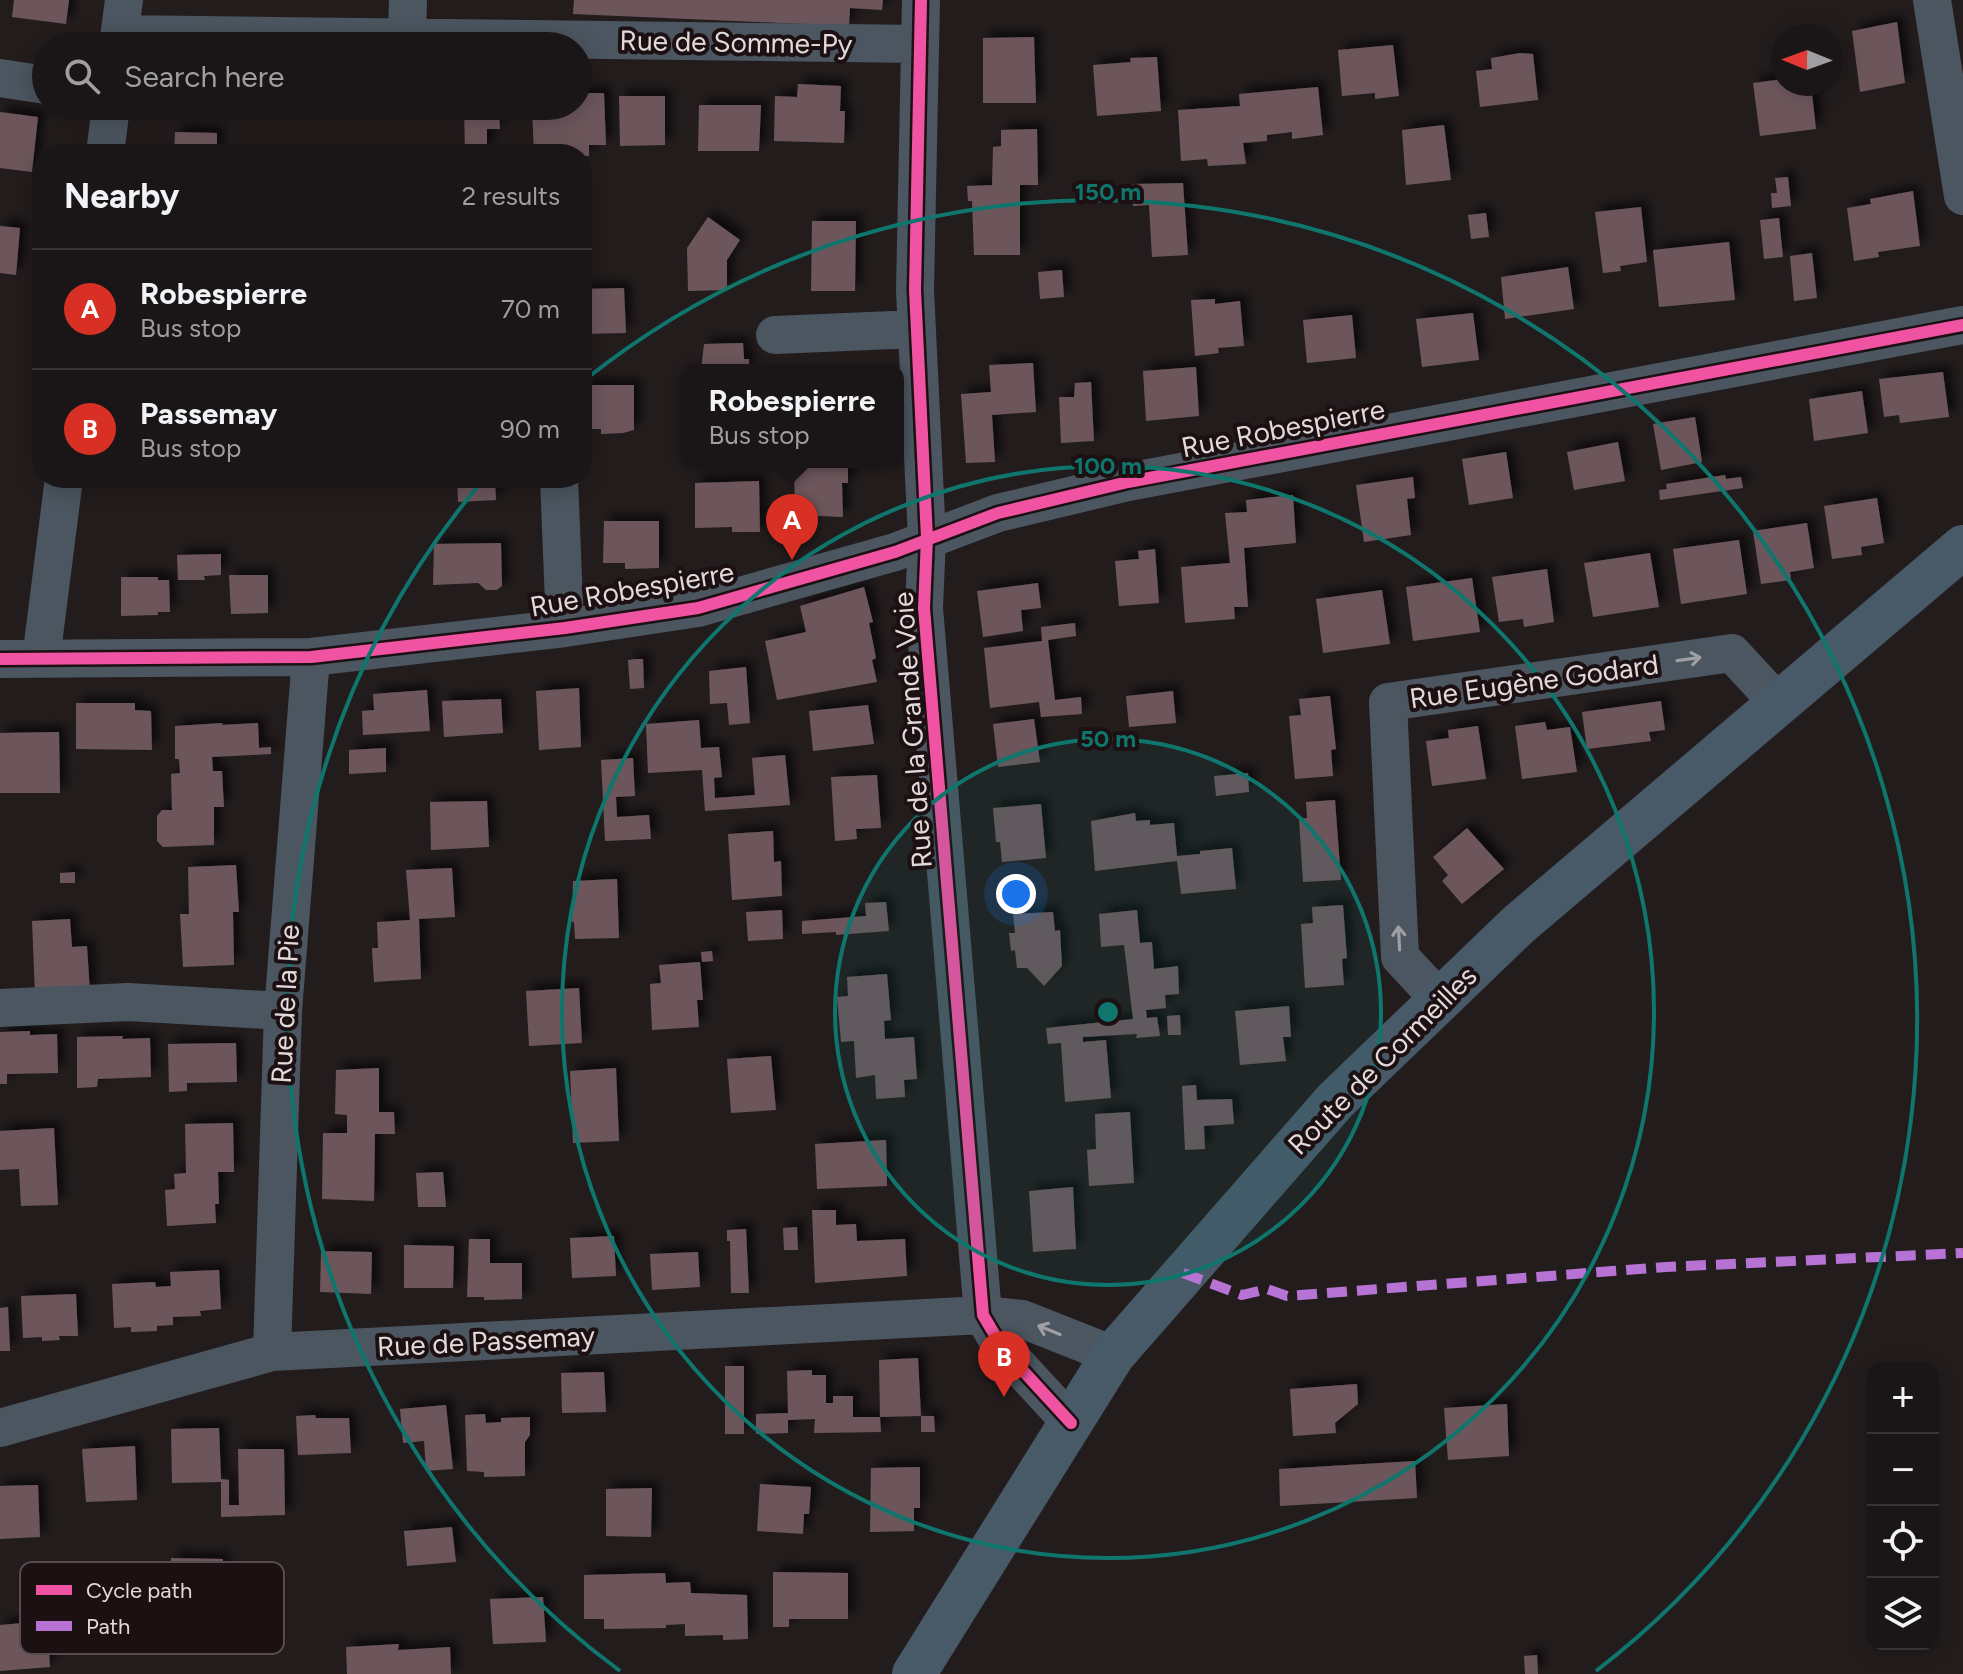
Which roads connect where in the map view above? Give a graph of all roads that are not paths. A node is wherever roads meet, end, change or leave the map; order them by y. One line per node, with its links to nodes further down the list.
1 (408, 0): 6 (street)
2 (921, 0): 8 (street, Rue de la Grande Voie)
3 (1932, 0): 13 (street)
4 (121, 27): 5 (street, Rue de Somme-Py)
5 (264, 32)
6 (407, 32)
7 (592, 40): 8 (street, Rue de Somme-Py)
8 (920, 44): 15 (street, Rue de la Grande Voie)
9 (0, 78): 10 (street)
10 (32, 83)
11 (109, 120): 12 (street)
12 (106, 144)
13 (1963, 196)
14 (1963, 325): 19 (street, Rue Robespierre)
15 (917, 329): 16 (street); 19 (street, Rue de la Grande Voie)
16 (775, 335)
17 (63, 488): 24 (street)
18 (559, 488): 21 (street)
19 (927, 538): 21 (street, Rue Robespierre); 29 (street, Rue de la Grande Voie)
20 (1963, 547): 25 (main road, Route de Cormeilles)
21 (565, 628): 22 (street, Rue Robespierre)
22 (311, 657): 24 (street, Rue Robespierre); 28 (street, Rue de la Pie)
23 (0, 659): 24 (street, Rue Robespierre)
24 (41, 659)
25 (1778, 703): 26 (main road, Route de Cormeilles); 26 (street, Rue Eugène Godard, one-way to 25)
26 (1440, 1000): 31 (main road, Route de Cormeilles)
27 (0, 1008): 28 (street)
28 (283, 1011): 30 (street, Rue de la Pie)
29 (983, 1315): 30 (street, Rue de Passemay); 31 (street, one-way to 29); 32 (street, Rue de la Grande Voie)
30 (272, 1352): 33 (street, Rue de Passemay)
31 (1113, 1355): 32 (main road, Route de Cormeilles)
32 (1071, 1423): 34 (main road, Route de Cormeilles)
33 (0, 1428)
34 (914, 1674)

